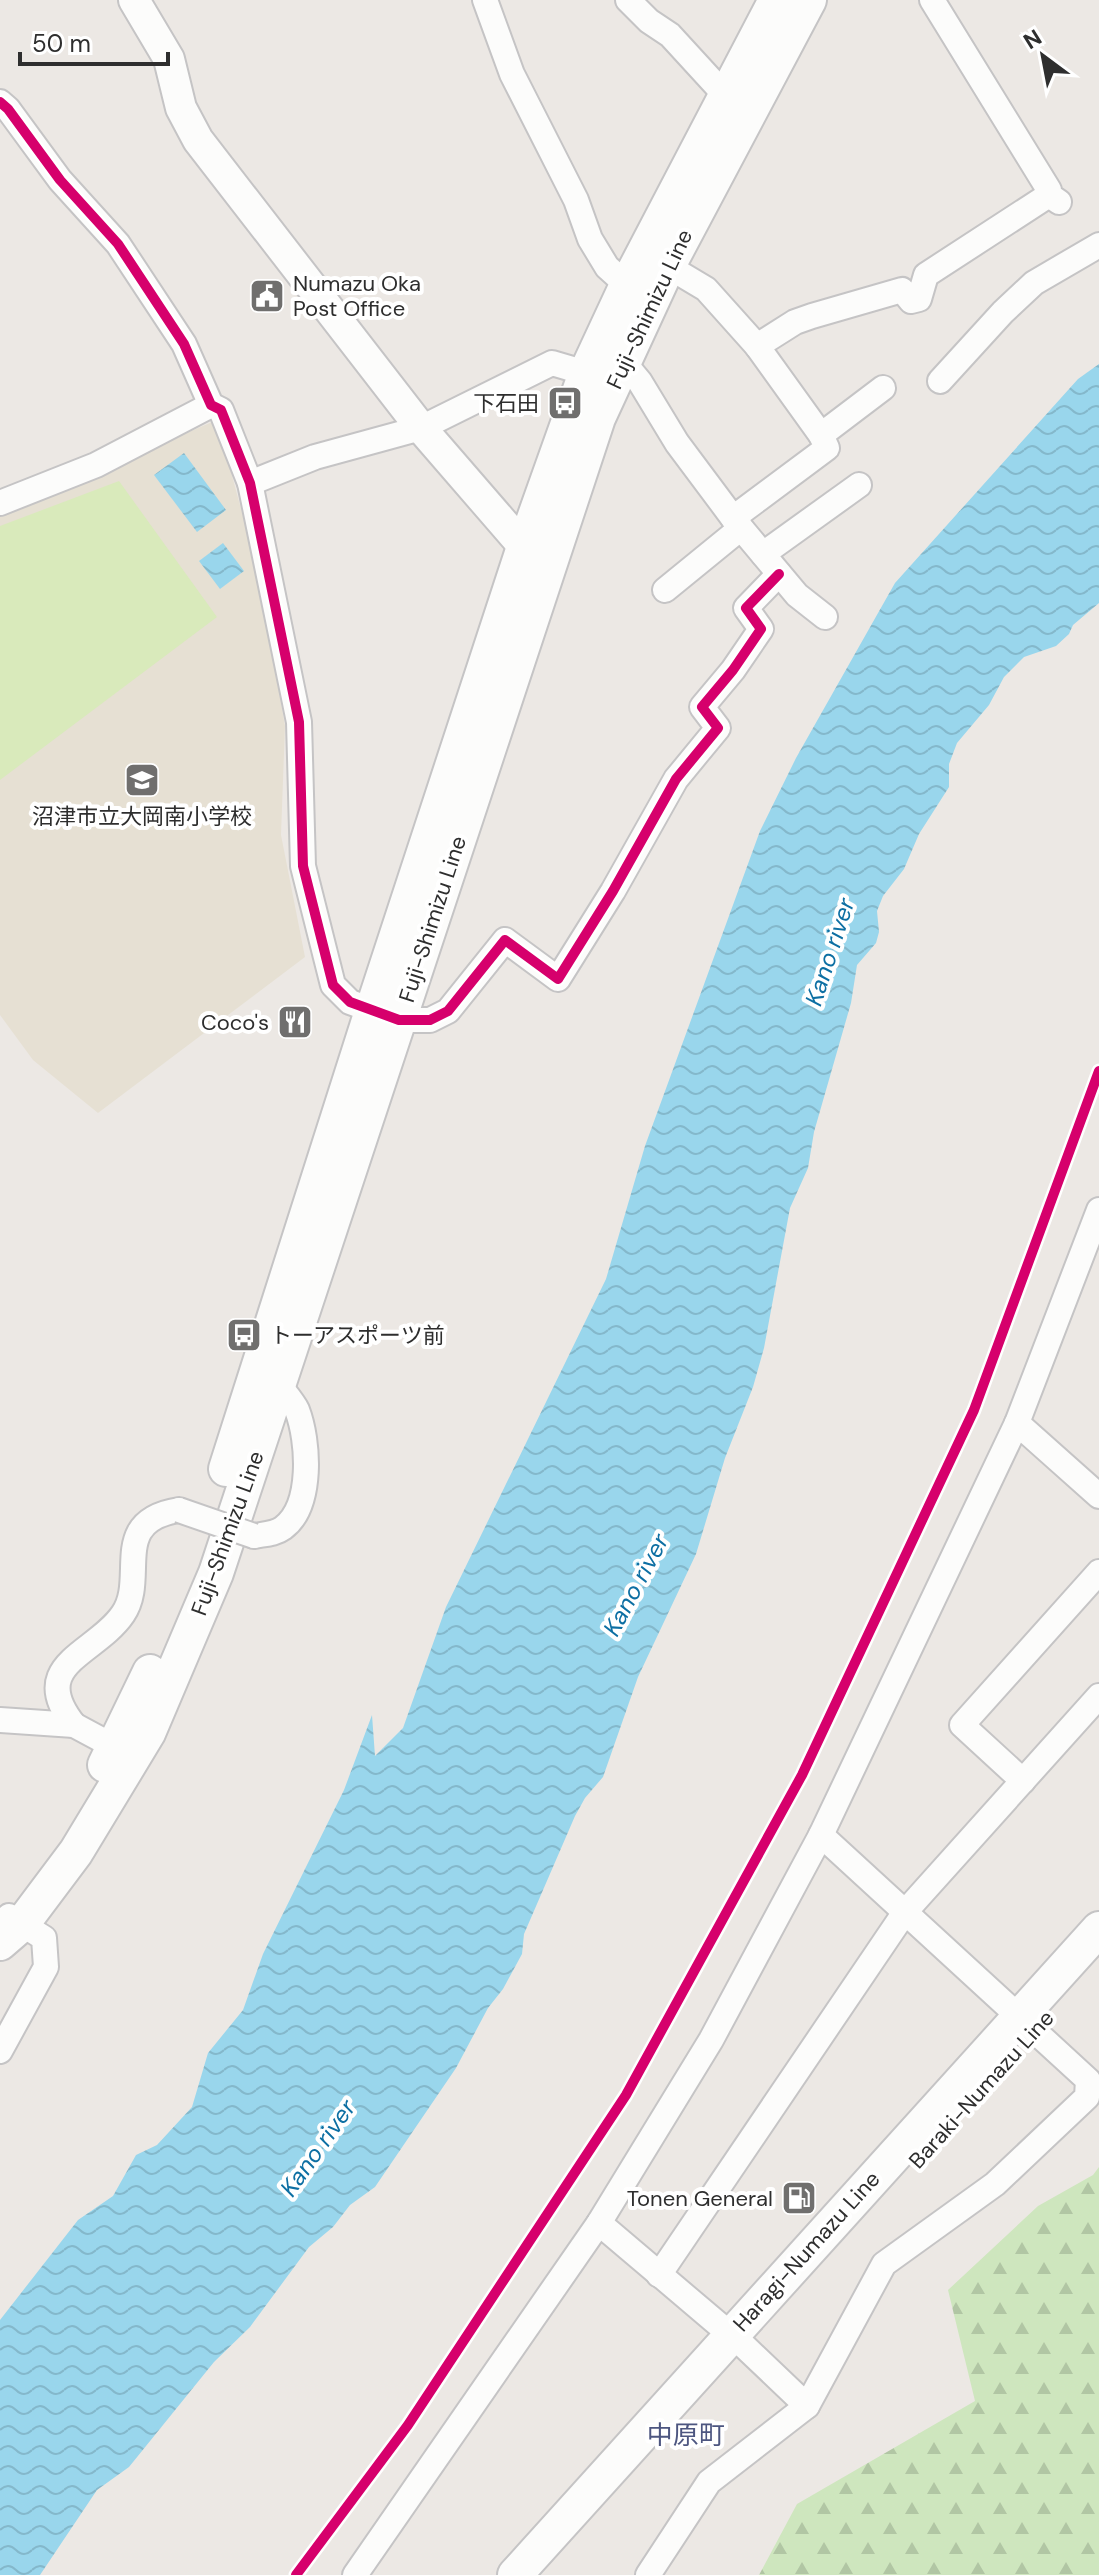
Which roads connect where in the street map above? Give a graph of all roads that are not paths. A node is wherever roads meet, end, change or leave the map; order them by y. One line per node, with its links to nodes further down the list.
1 (134, 0): 18 (street)
2 (628, 0): 7 (street)
3 (776, 0): 7 (main road, Fuji-Shimizu Line)
4 (809, 0): 10 (main road, Fuji-Shimizu Line)
5 (932, 0): 12 (street)
6 (487, 1): 11 (street)
7 (725, 95): 10 (main road, Fuji-Shimizu Line)
8 (0, 102): 17 (street)
9 (1099, 245): 15 (street)
10 (656, 260): 11 (main road, Fuji-Shimizu Line); 12 (street); 13 (main road, Fuji-Shimizu Line)
11 (627, 285): 13 (main road, Fuji-Shimizu Line)
12 (757, 346): 19 (street)
13 (613, 349): 14 (main road, Fuji-Shimizu Line); 23 (street); 24 (main road, Fuji-Shimizu Line)
14 (586, 373): 18 (street); 24 (main road, Fuji-Shimizu Line)
15 (940, 381)
16 (883, 388): 19 (street)
17 (211, 405): 20 (street); 22 (street)
18 (421, 428): 20 (street); 24 (street)
19 (821, 435): 23 (street)
20 (250, 483): 29 (street)
21 (859, 485): 25 (street)
22 (0, 503)
23 (737, 523): 25 (street); 27 (street)
24 (537, 552): 29 (main road, Fuji-Shimizu Line)
25 (763, 554): 26 (street)
26 (779, 574): 28 (street); 29 (street)
27 (665, 590)
28 (825, 617)
29 (386, 1016): 31 (main road, Fuji-Shimizu Line); 38 (main road, Fuji-Shimizu Line)
30 (1099, 1210): 32 (street)
31 (279, 1385): 37 (street, bridge); 42 (main road, Fuji-Shimizu Line)
32 (1017, 1423): 33 (street); 40 (street)
33 (1095, 1483)
34 (1099, 1572): 39 (street)
35 (1099, 1696): 39 (street)
36 (0, 1720): 37 (street)
37 (74, 1725): 38 (street)
38 (115, 1747): 42 (main road, Fuji-Shimizu Line)
39 (1023, 1781): 41 (street)
40 (821, 1835): 41 (street); 47 (street)
41 (905, 1912): 45 (street); 48 (street)
42 (8, 1927): 46 (street)
43 (1099, 1929): 45 (main road)
44 (1099, 1959): 45 (main road, Baraki-Numazu Line)
45 (1028, 2023): 49 (main road, Baraki-Numazu Line); 50 (street)
46 (0, 2051)
47 (599, 2223): 48 (street); 51 (street)
48 (659, 2275): 49 (street)
49 (737, 2341): 50 (street); 52 (main road, Haragi-Numazu Line); 53 (main road, Baraki-Numazu Line)
50 (807, 2406): 54 (street)
51 (355, 2575)
52 (515, 2575)
53 (542, 2575)
54 (648, 2575)

